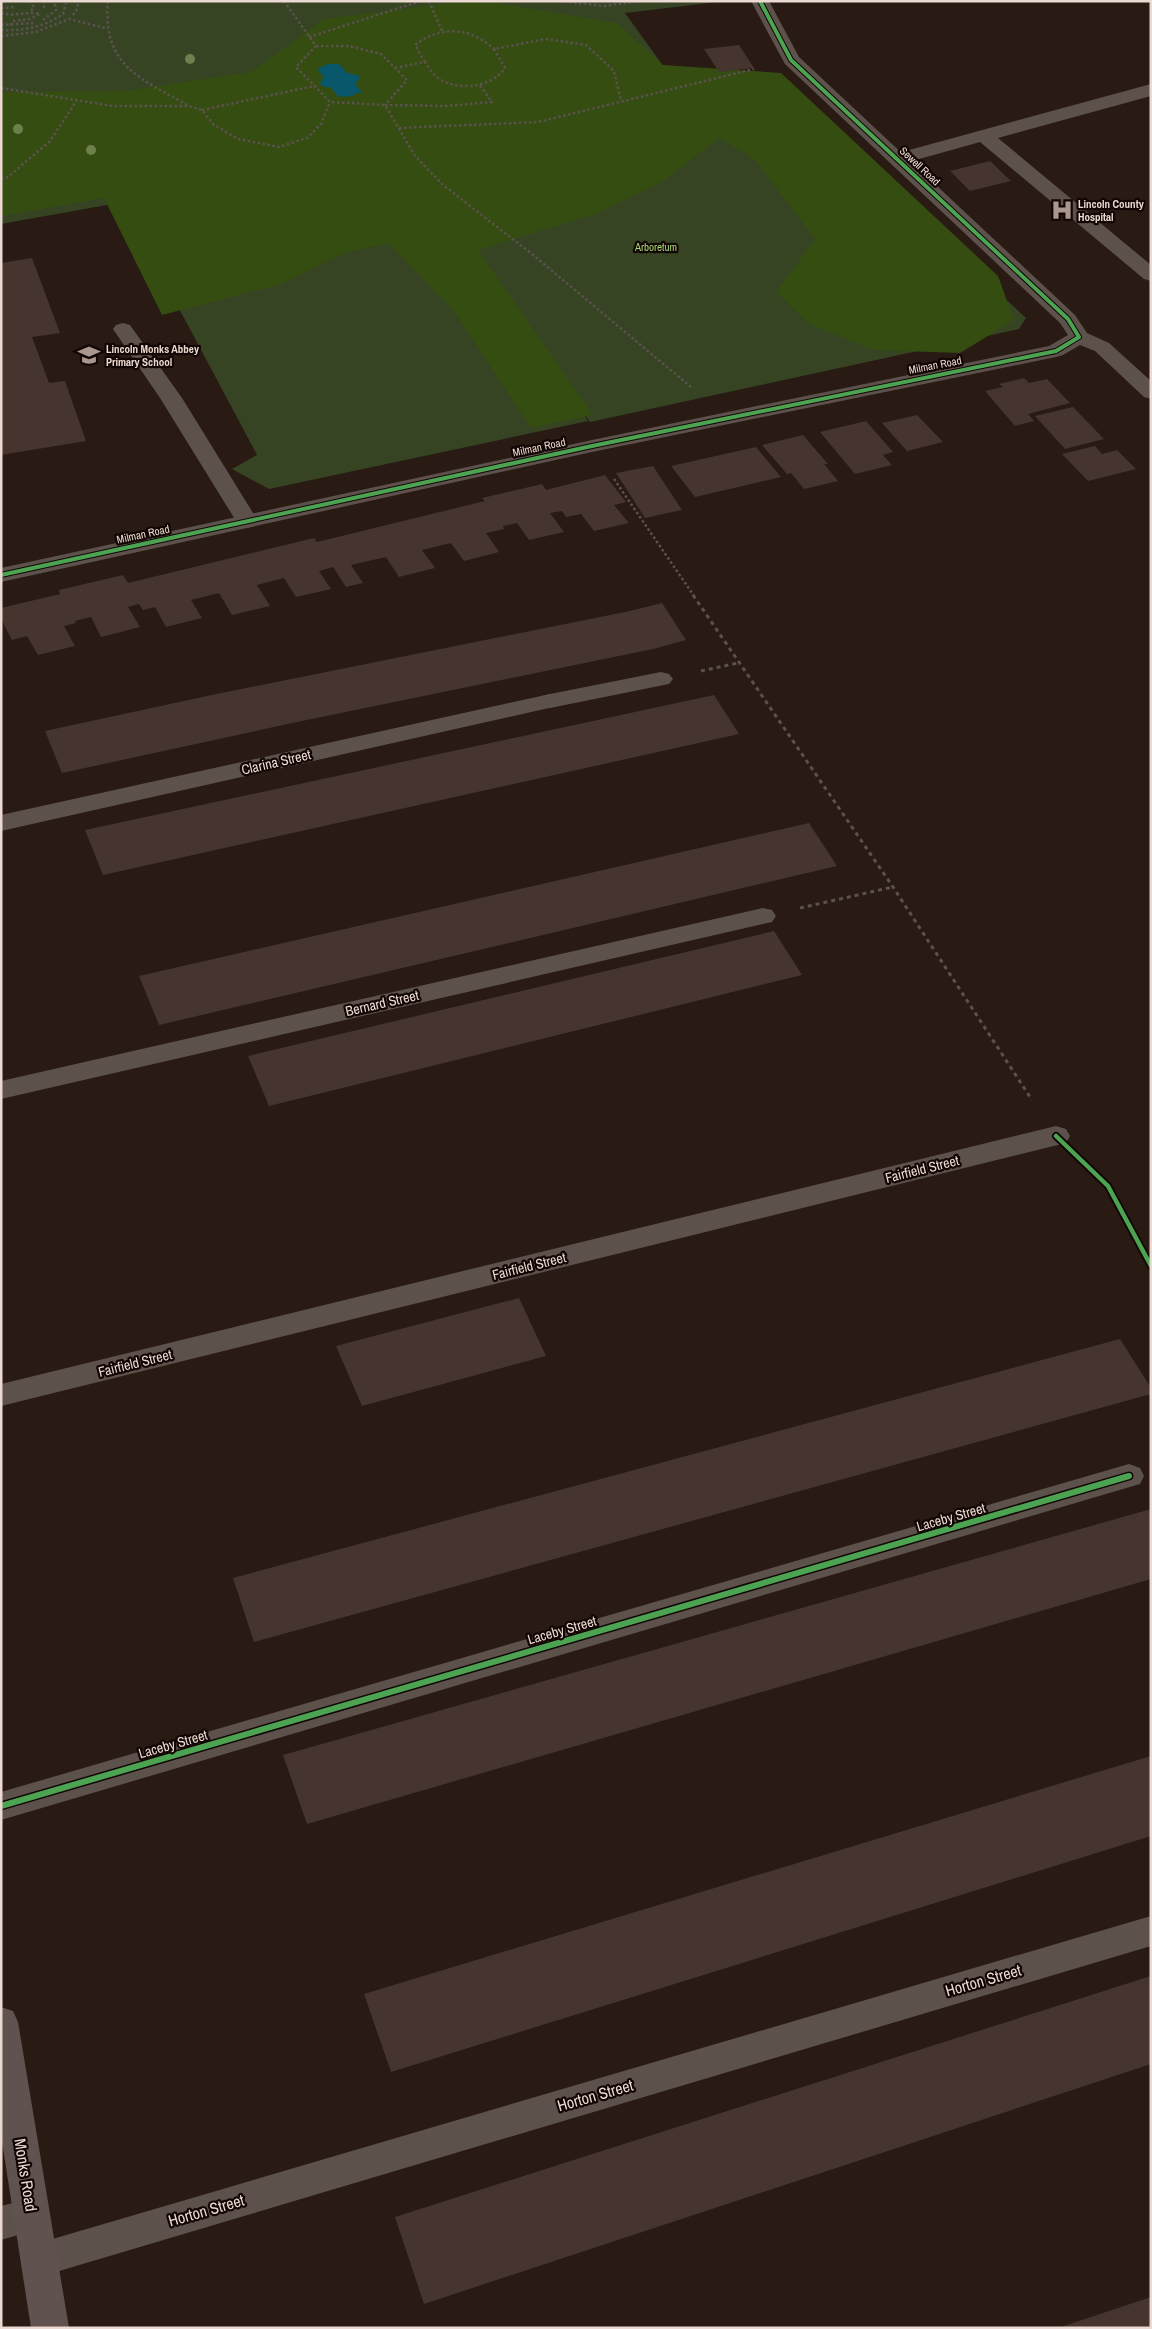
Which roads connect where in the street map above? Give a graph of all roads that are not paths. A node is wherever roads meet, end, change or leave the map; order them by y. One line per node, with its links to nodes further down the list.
1 (760, 1): 4 (street, Sewell Road)
2 (1151, 90): 3 (street)
3 (984, 136): 4 (street); 5 (street)
4 (898, 159): 7 (street, Sewell Road)
5 (1151, 275)
6 (123, 329): 9 (street)
7 (1078, 337): 8 (street); 9 (street, Milman Road)
8 (1151, 393)
9 (247, 521): 10 (street, Milman Road)
10 (1, 575)
11 (661, 679): 12 (street, Clarina Street)
12 (1, 823)
13 (763, 916): 14 (street, Bernard Street)
14 (1, 1090)
15 (1056, 1136): 16 (street, Fairfield Street)
16 (1, 1396)
17 (1129, 1476): 18 (street, Laceby Street)
18 (1, 1806)
19 (1151, 1931): 22 (street, Horton Street)
20 (1, 2022): 21 (main road, Monks Road)
21 (17, 2219): 22 (main road, Monks Road)
22 (39, 2260): 23 (main road, Monks Road)
23 (50, 2328)

